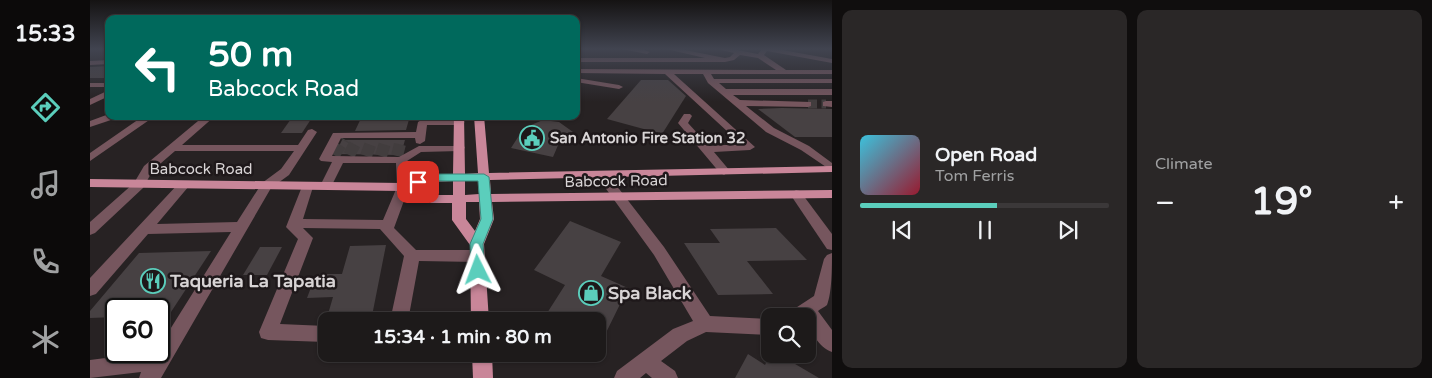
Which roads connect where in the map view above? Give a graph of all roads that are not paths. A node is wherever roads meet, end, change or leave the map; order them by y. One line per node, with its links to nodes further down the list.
1 (777, 67): 5 (street)
2 (580, 71): 3 (street)
3 (667, 71): 4 (street); 19 (street)
4 (705, 71): 5 (street); 10 (street)
5 (785, 72): 6 (street)
6 (817, 72): 7 (street); 8 (street)
7 (832, 72)
8 (832, 80): 10 (street)
9 (580, 81): 13 (street)
10 (711, 81): 14 (street)
11 (90, 85): 12 (street)
12 (105, 85)
13 (619, 87)
14 (725, 92): 15 (street); 18 (street)
15 (832, 92)
16 (105, 94): 17 (street)
17 (93, 99)
18 (738, 103): 20 (street); 40 (street)
19 (703, 104): 36 (street); 36 (street)
20 (808, 104)
21 (105, 112): 22 (street)
22 (90, 118)
23 (105, 119): 29 (street)
24 (144, 120): 37 (street)
25 (205, 120): 32 (street)
26 (447, 120): 31 (street)
27 (459, 120): 34 (main road)
28 (479, 120): 44 (main road)
29 (90, 124)
30 (312, 132): 33 (street)
31 (420, 134): 35 (street); 38 (street)
32 (173, 148): 33 (street); 46 (street)
33 (301, 148): 48 (street)
34 (460, 148): 35 (street); 43 (main road)
35 (419, 149): 39 (street)
36 (706, 150): 41 (street)
37 (93, 154)
38 (340, 158): 39 (street); 50 (street)
39 (398, 159): 51 (street)
40 (832, 169): 41 (main road, Babcock Road)
41 (724, 171): 42 (main road, Babcock Road)
42 (602, 175): 44 (main road, Babcock Road); 54 (street)
43 (460, 177): 44 (main road, Babcock Road); 51 (main road, Babcock Road); 55 (main road)
44 (484, 177): 56 (main road)
45 (90, 183): 46 (main road, Babcock Road)
46 (139, 185): 47 (main road, Babcock Road); 61 (street)
47 (183, 186): 48 (main road, Babcock Road); 60 (street)
48 (266, 186): 49 (main road, Babcock Road); 59 (street)
49 (307, 186): 50 (main road, Babcock Road); 57 (street)
50 (326, 186): 51 (main road, Babcock Road)
51 (403, 187): 55 (main road, Babcock Road); 58 (street)
52 (796, 194): 53 (main road, Babcock Road); 54 (main road, Babcock Road); 62 (street)
53 (832, 194)
54 (617, 197): 56 (main road, Babcock Road); 70 (street)
55 (459, 200): 56 (main road, Babcock Road); 63 (main road)
56 (485, 200): 63 (main road)
57 (294, 223): 58 (street); 73 (street)
58 (388, 225): 64 (street)
59 (241, 227): 60 (street); 74 (street)
60 (144, 229): 66 (street)
61 (90, 230)
62 (832, 245)
63 (477, 250): 64 (street); 69 (main road)
64 (412, 255): 68 (street)
65 (832, 259): 67 (street)
66 (90, 289)
67 (809, 308)
68 (401, 312)
69 (480, 312)
70 (705, 324): 71 (street); 76 (street)
71 (761, 327)
72 (816, 327): 75 (street)
73 (318, 334)
74 (170, 344)
75 (832, 344)
76 (646, 361): 83 (street); 84 (street)
77 (482, 362): 82 (main road)
78 (140, 363): 80 (street)
79 (159, 363): 81 (street)
80 (90, 368)
81 (149, 378)
82 (483, 378)
83 (624, 378)
84 (668, 378)

